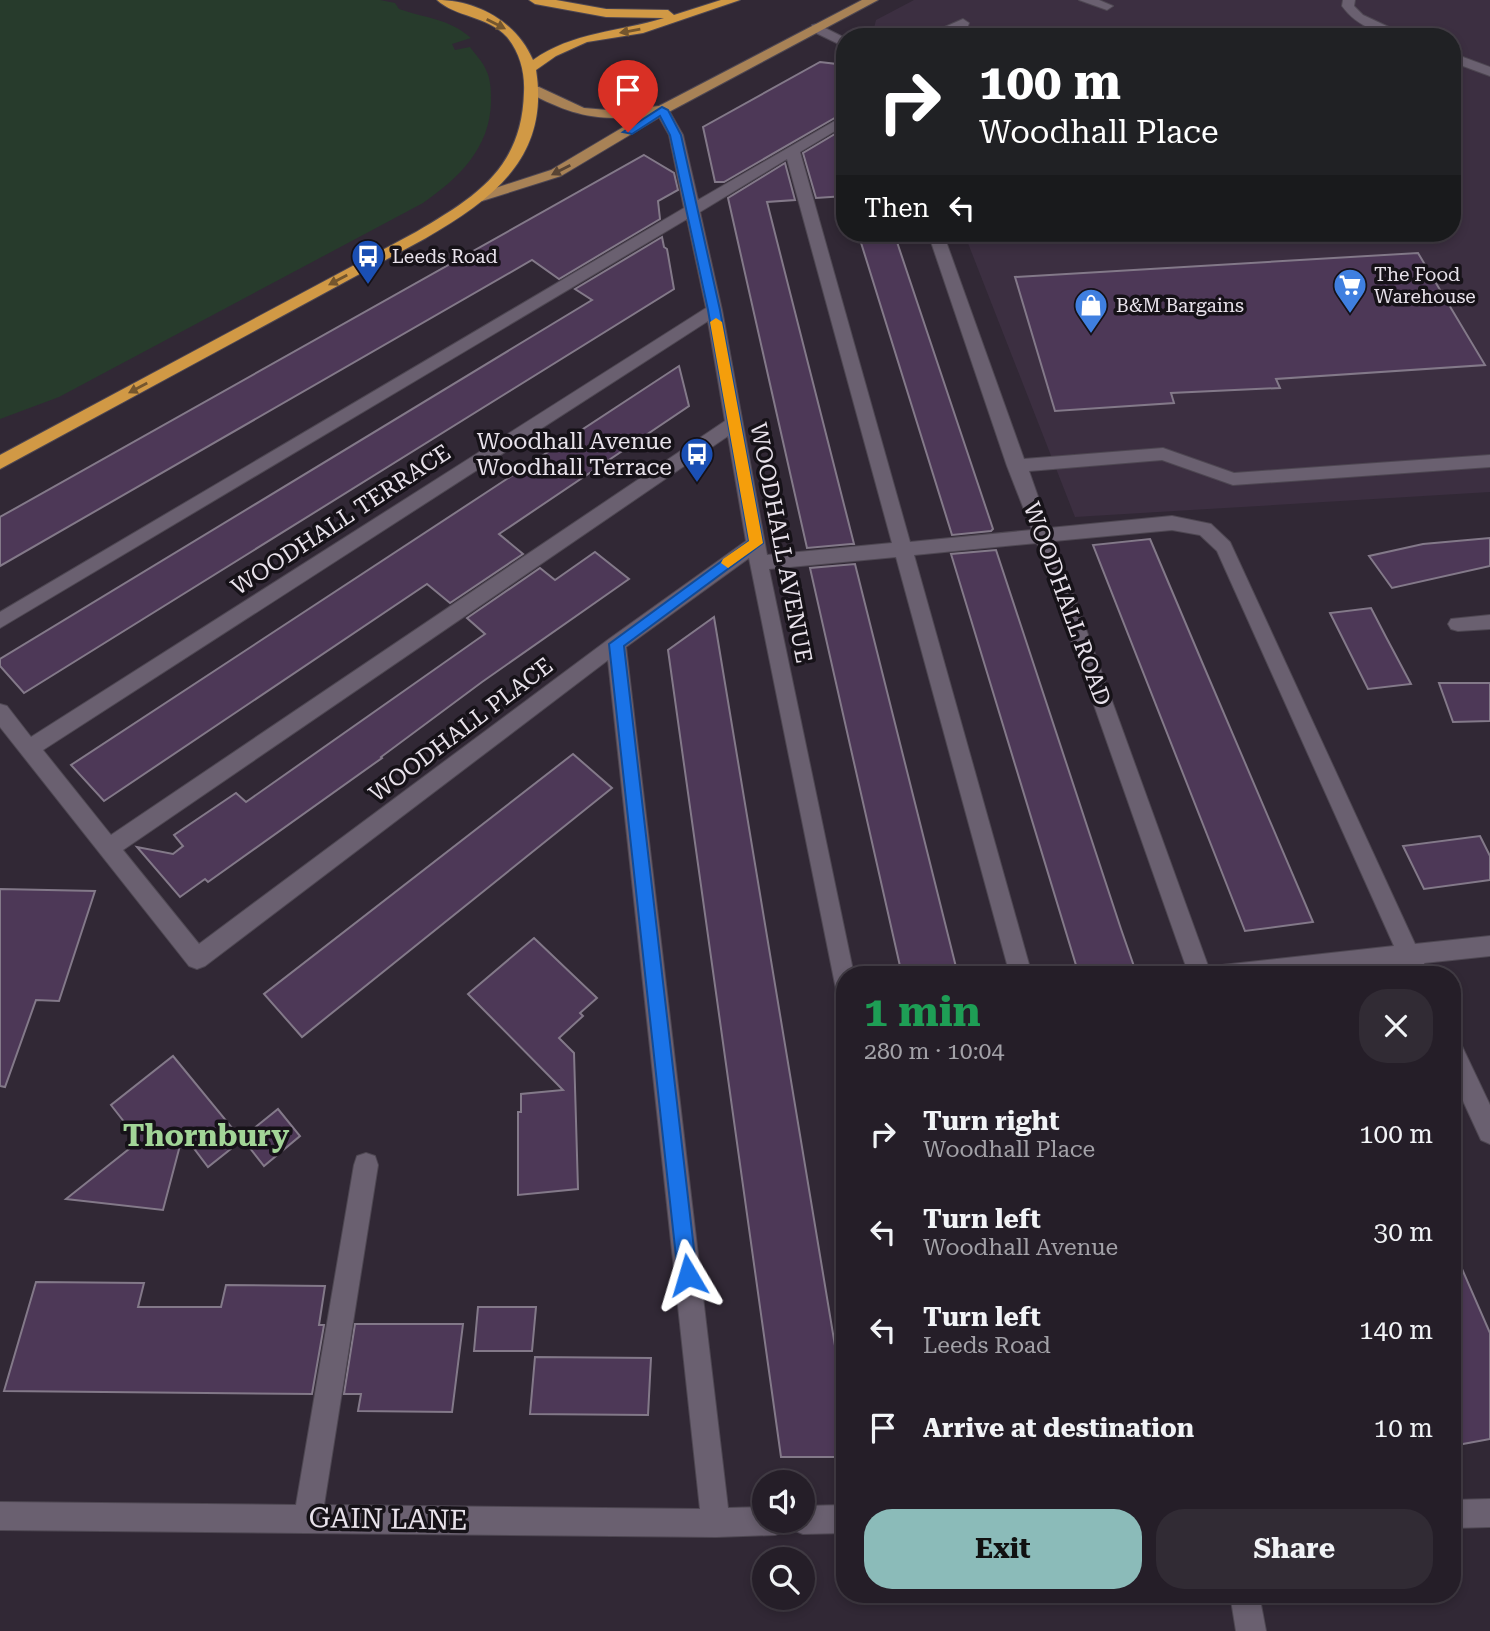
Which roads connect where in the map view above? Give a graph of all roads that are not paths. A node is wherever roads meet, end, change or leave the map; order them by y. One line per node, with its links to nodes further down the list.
1 (443, 0): 15 (highway, one-way to 15)
2 (535, 0): 8 (highway)
3 (734, 0): 8 (highway)
4 (872, 0): 10 (main road)
5 (1085, 0): 7 (street)
6 (1349, 0): 12 (street)
7 (1107, 6)
8 (695, 13): 15 (highway, one-way to 15)
9 (963, 23): 11 (street)
10 (817, 28): 13 (street); 18 (main road)
11 (950, 28)
12 (1382, 28)
13 (836, 38)
14 (1461, 61): 16 (street)
15 (529, 69): 17 (highway)
16 (1490, 72)
17 (534, 90): 18 (main road); 21 (highway)
18 (662, 110): 21 (main road, one-way to 21); 22 (street, WOODHALL AVENUE)
19 (836, 123): 20 (street)
20 (792, 150): 22 (street); 30 (street)
21 (482, 197): 27 (highway, one-way to 27)
22 (692, 208): 24 (street, WOODHALL AVENUE); 32 (street)
23 (938, 242): 28 (street, WOODHALL ROAD)
24 (714, 310): 25 (street, WOODHALL AVENUE); 37 (street, WOODHALL TERRACE)
25 (733, 424): 31 (street, WOODHALL AVENUE); 38 (street)
26 (1490, 461): 28 (street)
27 (0, 463)
28 (1016, 466): 29 (street, WOODHALL ROAD)
29 (1042, 535): 30 (street); 40 (street); 43 (street, WOODHALL ROAD)
30 (903, 548): 31 (street); 42 (street)
31 (757, 553): 35 (street, WOODHALL PLACE); 41 (street, WOODHALL AVENUE)
32 (0, 621)
33 (1490, 622): 34 (street)
34 (1458, 624)
35 (616, 644): 38 (street, WOODHALL PLACE); 56 (street)
36 (0, 712): 37 (street)
37 (30, 748): 38 (street)
38 (108, 849)
39 (1490, 946): 40 (street)
40 (1408, 953): 44 (street); 45 (street)
41 (841, 966)
42 (1019, 966)
43 (1197, 966)
44 (1298, 966)
45 (1414, 966)
46 (1461, 1069): 47 (street)
47 (1490, 1132)
48 (366, 1165): 52 (street)
49 (1490, 1513): 50 (street)
50 (1461, 1514)
51 (0, 1516): 52 (street, GAIN LANE)
52 (308, 1518): 56 (street, GAIN LANE)
53 (836, 1519): 54 (street)
54 (815, 1520)
55 (752, 1522): 56 (street, GAIN LANE)
56 (716, 1523)
57 (1246, 1603): 58 (street)
58 (1251, 1631)

